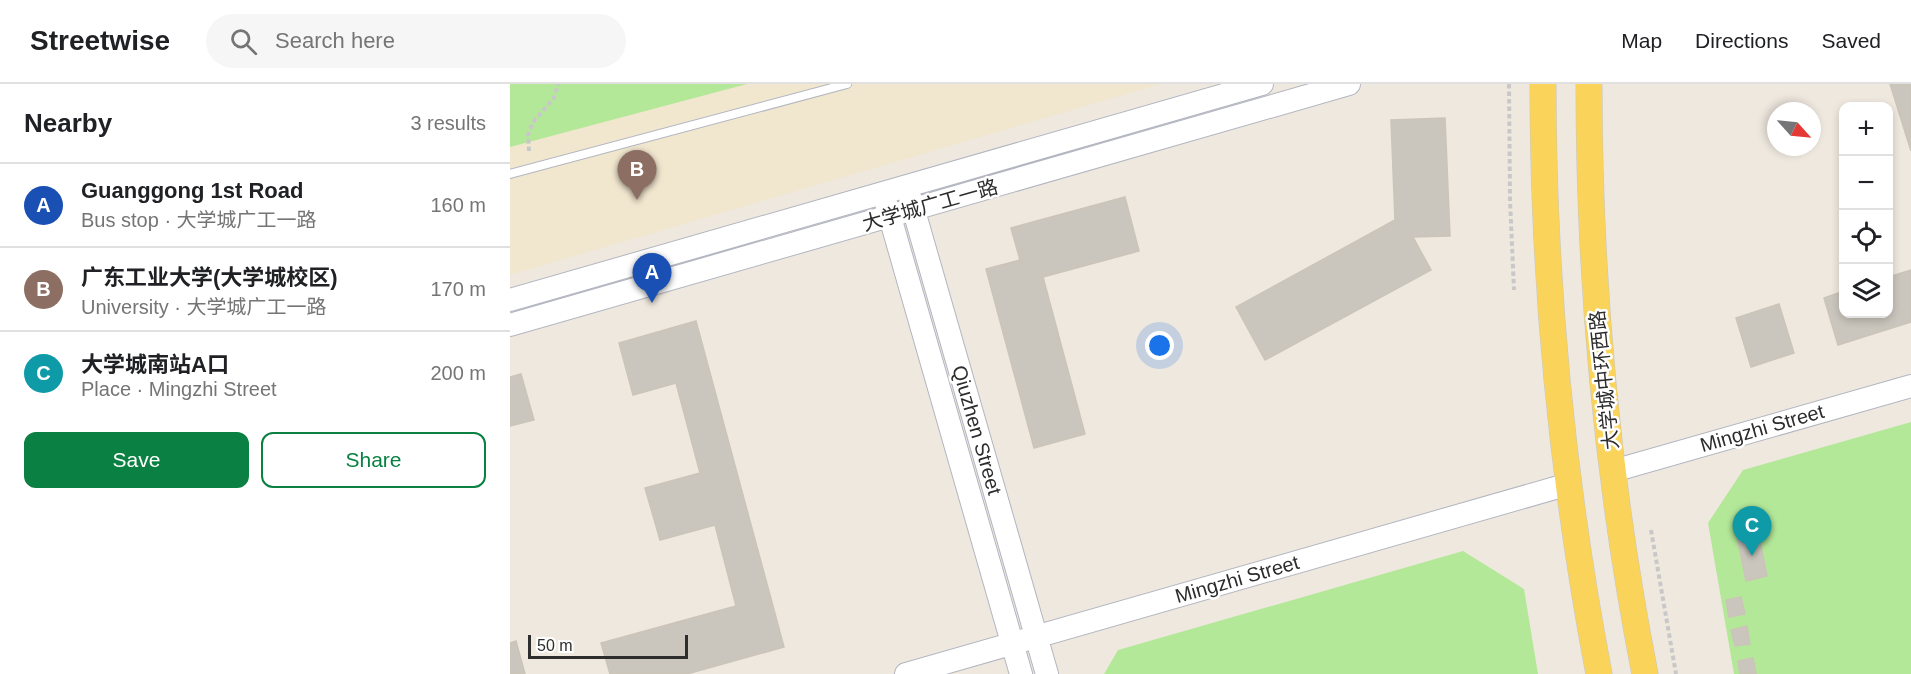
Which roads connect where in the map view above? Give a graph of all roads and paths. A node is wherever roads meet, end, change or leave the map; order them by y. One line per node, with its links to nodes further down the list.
1 (558, 84): 8 (path)
2 (847, 84): 9 (lane)
3 (1262, 84): 10 (street, 大学城广工一路)
4 (1349, 84): 12 (street, 大学城广工一路)
5 (1509, 84): 14 (path)
6 (1543, 84): 19 (main road)
7 (1589, 84): 18 (main road, 大学城中环西路)
8 (529, 151)
9 (510, 174)
10 (906, 186): 11 (street, 大学城广工一路); 12 (street, Qiuzhen Street)
11 (883, 193): 13 (street, Qiuzhen Street); 15 (street, 大学城广工一路)
12 (913, 209): 13 (street, 大学城广工一路); 21 (street, Qiuzhen Street)
13 (890, 216): 16 (street, 大学城广工一路); 22 (street, Qiuzhen Street)
14 (1514, 290)
15 (510, 300)
16 (510, 325)
17 (1911, 386): 18 (street, Mingzhi Street)
18 (1613, 471): 27 (main road, 大学城中环西路)
19 (1569, 484): 21 (street, Mingzhi Street); 26 (main road)
20 (1651, 530): 28 (path)
21 (1036, 637): 22 (street, Mingzhi Street); 25 (street, Qiuzhen Street)
22 (1013, 643): 23 (street, Mingzhi Street); 24 (street, Qiuzhen Street)
23 (906, 674)
24 (1022, 674)
25 (1047, 674)
26 (1599, 674)
27 (1645, 674)
28 (1676, 674)

